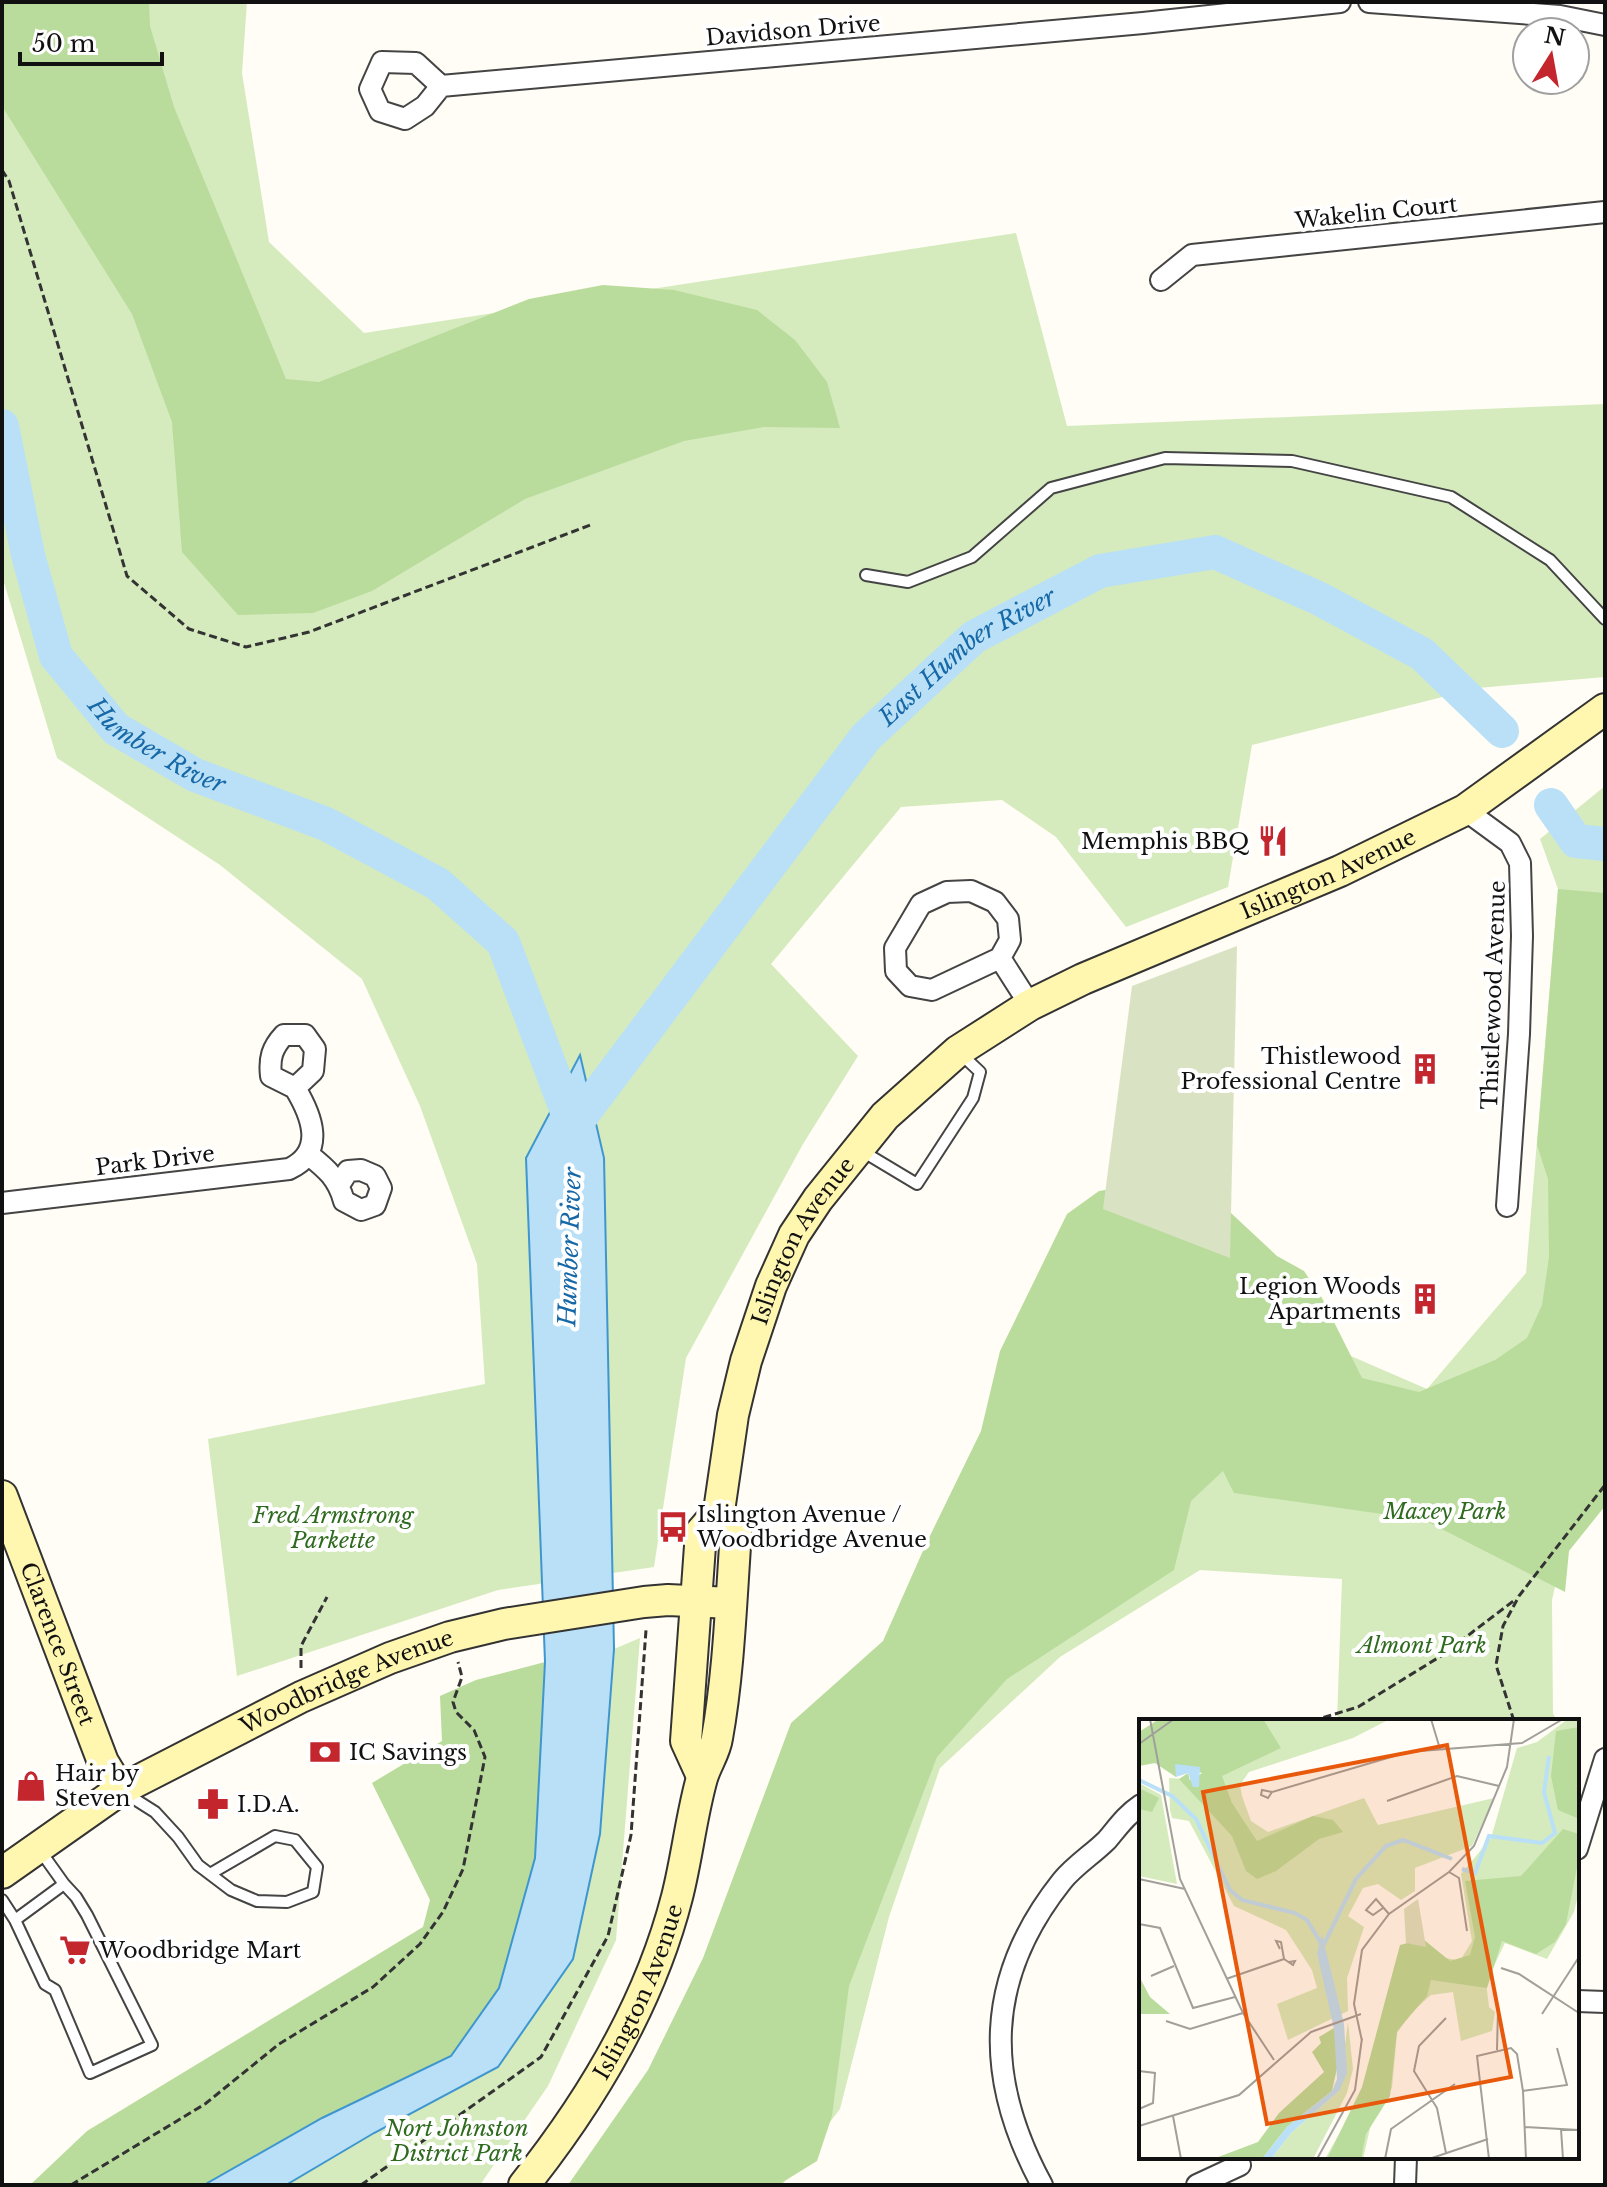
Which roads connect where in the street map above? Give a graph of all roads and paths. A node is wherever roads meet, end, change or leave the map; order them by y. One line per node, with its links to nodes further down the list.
1 (1340, 2): 5 (street, Davidson Drive)
2 (1369, 2): 3 (street)
3 (1559, 9): 4 (street)
4 (1605, 25)
5 (441, 86)
6 (2, 170): 9 (path)
7 (1605, 212): 8 (street, Wakelin Court)
8 (1161, 280)
9 (593, 524)
10 (866, 575): 11 (lane)
11 (1605, 619)
12 (1605, 709): 13 (main road, Islington Avenue)
13 (1465, 810): 15 (main road, Islington Avenue); 22 (street, Thistlewood Avenue)
14 (1000, 958): 14 (street); 15 (street)
15 (1030, 1005): 16 (main road, Islington Avenue)
16 (958, 1051): 18 (main road, Islington Avenue); 18 (lane)
17 (295, 1088): 19 (street)
18 (856, 1148): 25 (main road, Islington Avenue)
19 (309, 1155): 20 (street); 21 (street, Park Drive)
20 (339, 1185)
21 (2, 1203)
22 (1507, 1206)
23 (1605, 1485): 26 (path)
24 (2, 1496): 37 (main road, Clarence Street)
25 (719, 1511): 28 (main road, Islington Avenue); 29 (main road, Islington Avenue)
26 (1519, 1596): 33 (path); 34 (path)
27 (327, 1597): 32 (path)
28 (695, 1602): 29 (main road, Woodbridge Avenue); 30 (main road, Woodbridge Avenue); 36 (main road, Islington Avenue)
29 (731, 1603): 36 (main road, Islington Avenue)
30 (645, 1616): 37 (main road, Woodbridge Avenue); 51 (path)
31 (458, 1662): 50 (path)
32 (301, 1668)
33 (1319, 1719)
34 (1513, 1719)
35 (1605, 1759): 39 (street)
36 (702, 1776): 52 (main road, Islington Avenue)
37 (120, 1790): 40 (main road, Woodbridge Avenue); 42 (lane)
38 (1139, 1807): 53 (street)
39 (1579, 1843)
40 (38, 1847): 41 (main road, Woodbridge Avenue); 43 (lane)
41 (2, 1873)
42 (210, 1874): 42 (lane)
43 (64, 1884): 45 (lane); 45 (lane)
44 (2, 1900): 45 (lane)
45 (15, 1920)
46 (1579, 2001): 47 (street)
47 (1605, 2002)
48 (1406, 2159): 55 (street)
49 (1240, 2165): 54 (street)
50 (71, 2185)
51 (361, 2185)
52 (524, 2185)
53 (1042, 2185)
54 (1197, 2185)
55 (1405, 2185)

